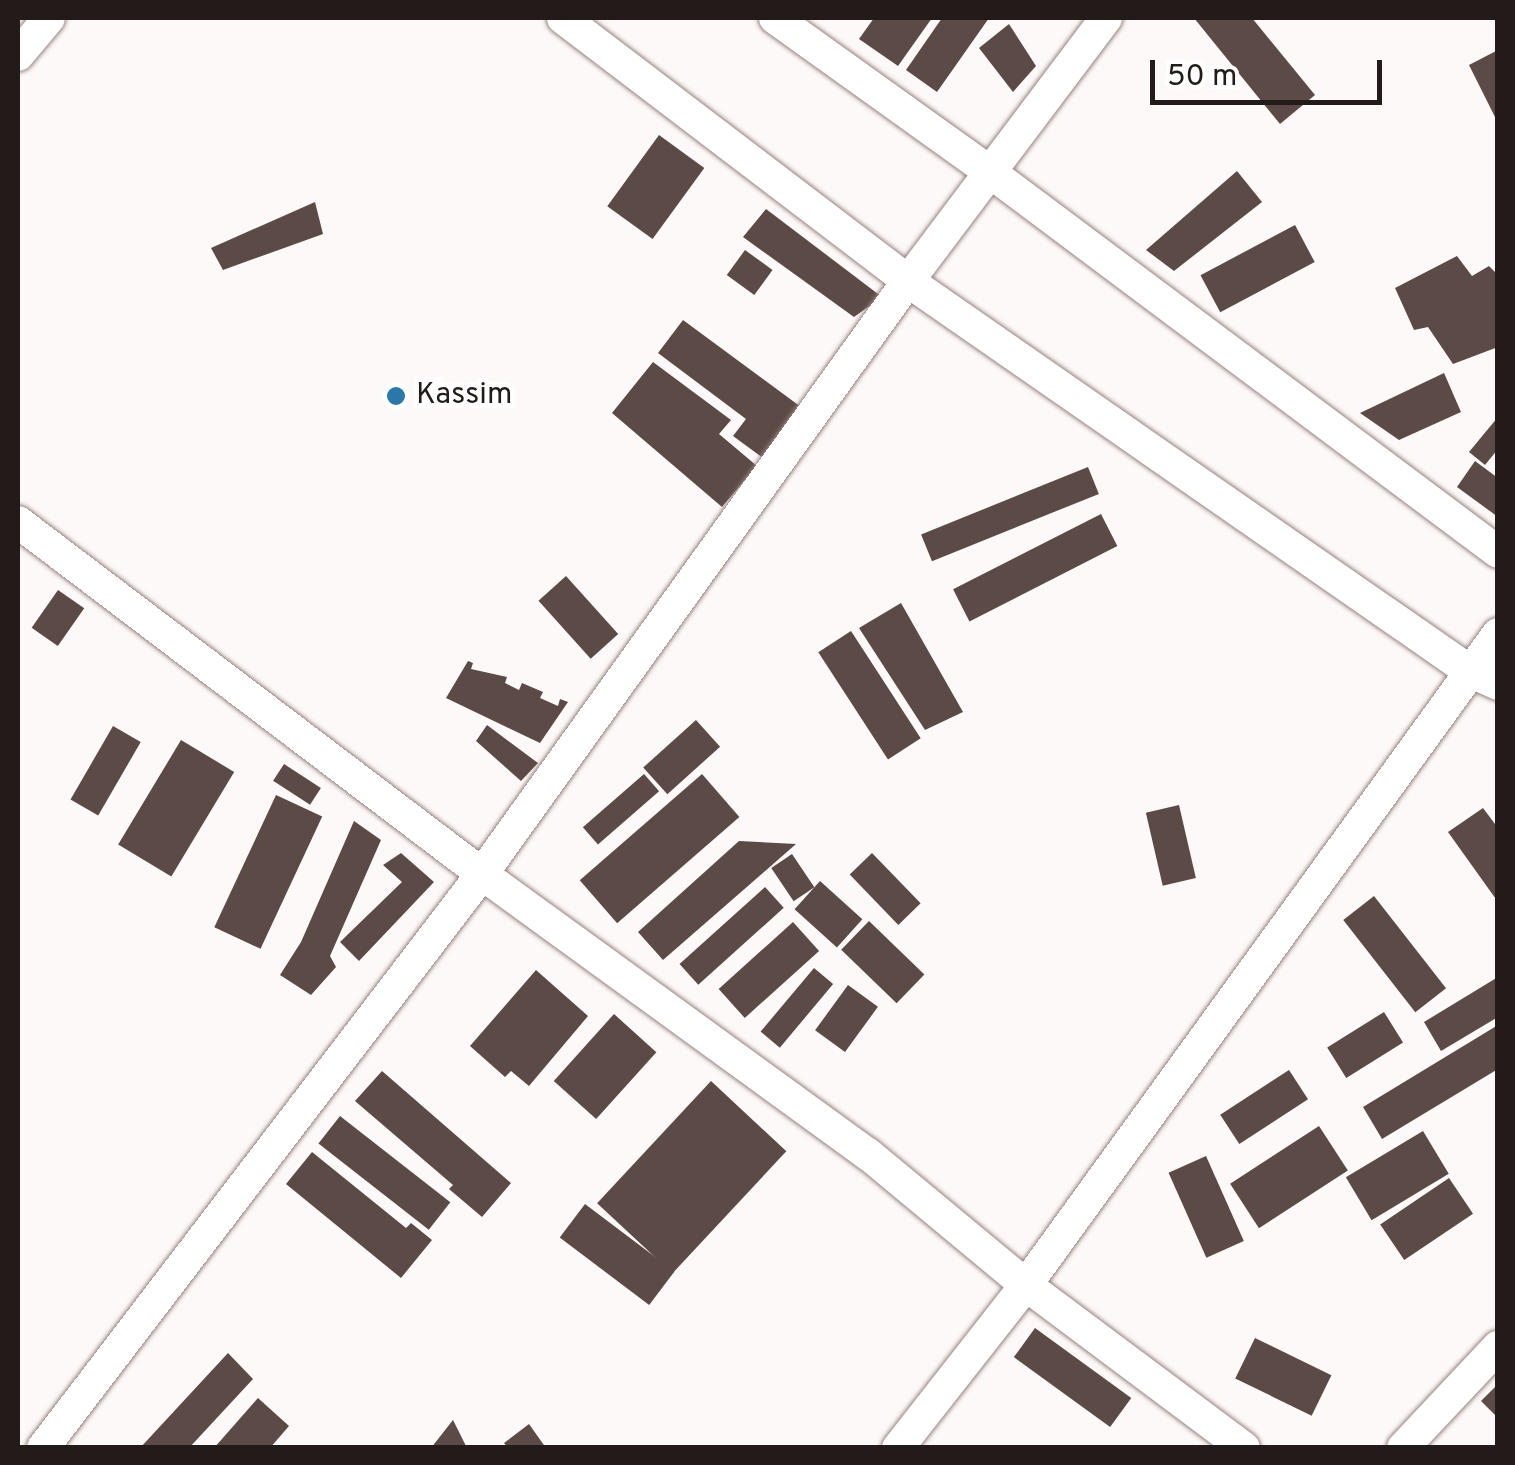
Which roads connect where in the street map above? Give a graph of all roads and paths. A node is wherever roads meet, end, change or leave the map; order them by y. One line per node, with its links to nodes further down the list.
1 (49, 18): 5 (street)
2 (563, 18): 7 (street)
3 (775, 18): 6 (street)
4 (1106, 18): 6 (street)
5 (18, 55)
6 (990, 172): 7 (street); 9 (street)
7 (908, 282): 11 (street); 12 (street)
8 (18, 522): 12 (street)
9 (1498, 552)
10 (1498, 634): 11 (street)
11 (1484, 678): 13 (street)
12 (482, 874): 13 (street); 15 (street)
13 (1026, 1285): 16 (street); 17 (street)
14 (1498, 1347): 18 (street)
15 (43, 1448)
16 (898, 1448)
17 (1244, 1448)
18 (1404, 1448)

